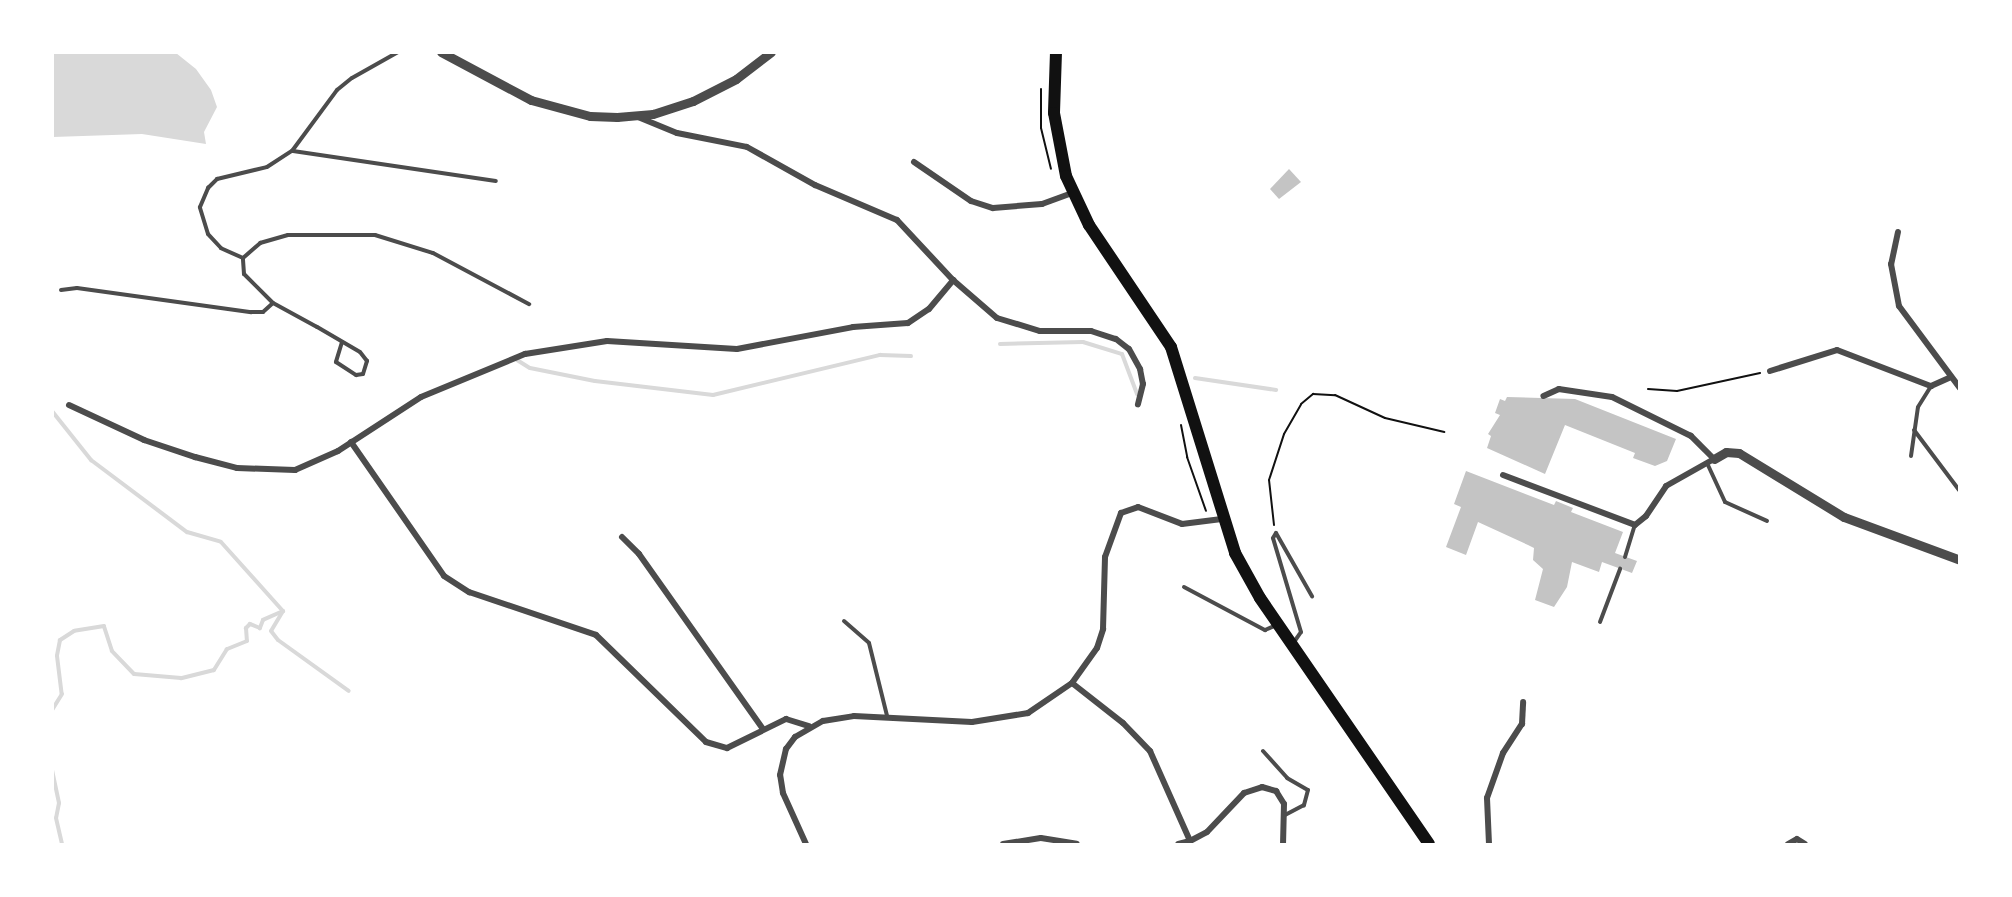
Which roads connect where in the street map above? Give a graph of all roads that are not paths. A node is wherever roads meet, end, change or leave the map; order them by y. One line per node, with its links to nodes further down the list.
1 (398, 52): 6 (lane)
2 (441, 52): 5 (street)
3 (771, 52): 5 (street)
4 (1056, 52): 9 (main road)
5 (638, 117): 12 (street)
6 (292, 151): 8 (lane); 11 (lane)
7 (914, 162): 9 (street)
8 (496, 181)
9 (1072, 193): 30 (main road)
10 (1898, 232): 18 (street)
11 (243, 258): 14 (lane); 15 (lane)
12 (953, 280): 22 (street); 25 (street)
13 (61, 290): 14 (lane)
14 (273, 303): 16 (lane)
15 (529, 304)
16 (342, 342): 16 (lane)
17 (1770, 370): 19 (street)
18 (1951, 377): 19 (street); 20 (street)
19 (1931, 386): 24 (lane)
20 (1959, 388)
21 (1543, 396): 27 (street)
22 (1138, 404)
23 (69, 405): 25 (street)
24 (1914, 430): 26 (lane); 29 (lane)
25 (351, 442): 47 (street)
26 (1911, 456)
27 (1711, 461): 31 (lane); 32 (street); 35 (street)
28 (1503, 475): 32 (street)
29 (1959, 490)
30 (1222, 519): 41 (main road); 43 (street)
31 (1767, 521)
32 (1635, 525): 34 (lane)
33 (621, 537): 47 (street)
34 (1625, 557)
35 (1959, 561)
36 (1620, 569): 40 (lane)
37 (1184, 587): 41 (lane)
38 (1312, 596): 42 (lane)
39 (844, 621): 45 (lane)
40 (1599, 622)
41 (1278, 624): 42 (main road)
42 (1291, 644): 56 (main road)
43 (1072, 683): 45 (street); 50 (street)
44 (1524, 702): 57 (street)
45 (887, 716): 46 (street)
46 (809, 726): 47 (street); 51 (street)
47 (762, 728)
48 (1263, 751): 49 (lane)
49 (1285, 815): 50 (street); 55 (street)
50 (1191, 841): 54 (street)
51 (807, 844)
52 (1003, 844): 53 (street)
53 (1077, 844)
54 (1178, 844)
55 (1283, 844)
56 (1429, 844)
57 (1489, 844)
58 (1788, 844): 59 (street)
59 (1805, 844)

